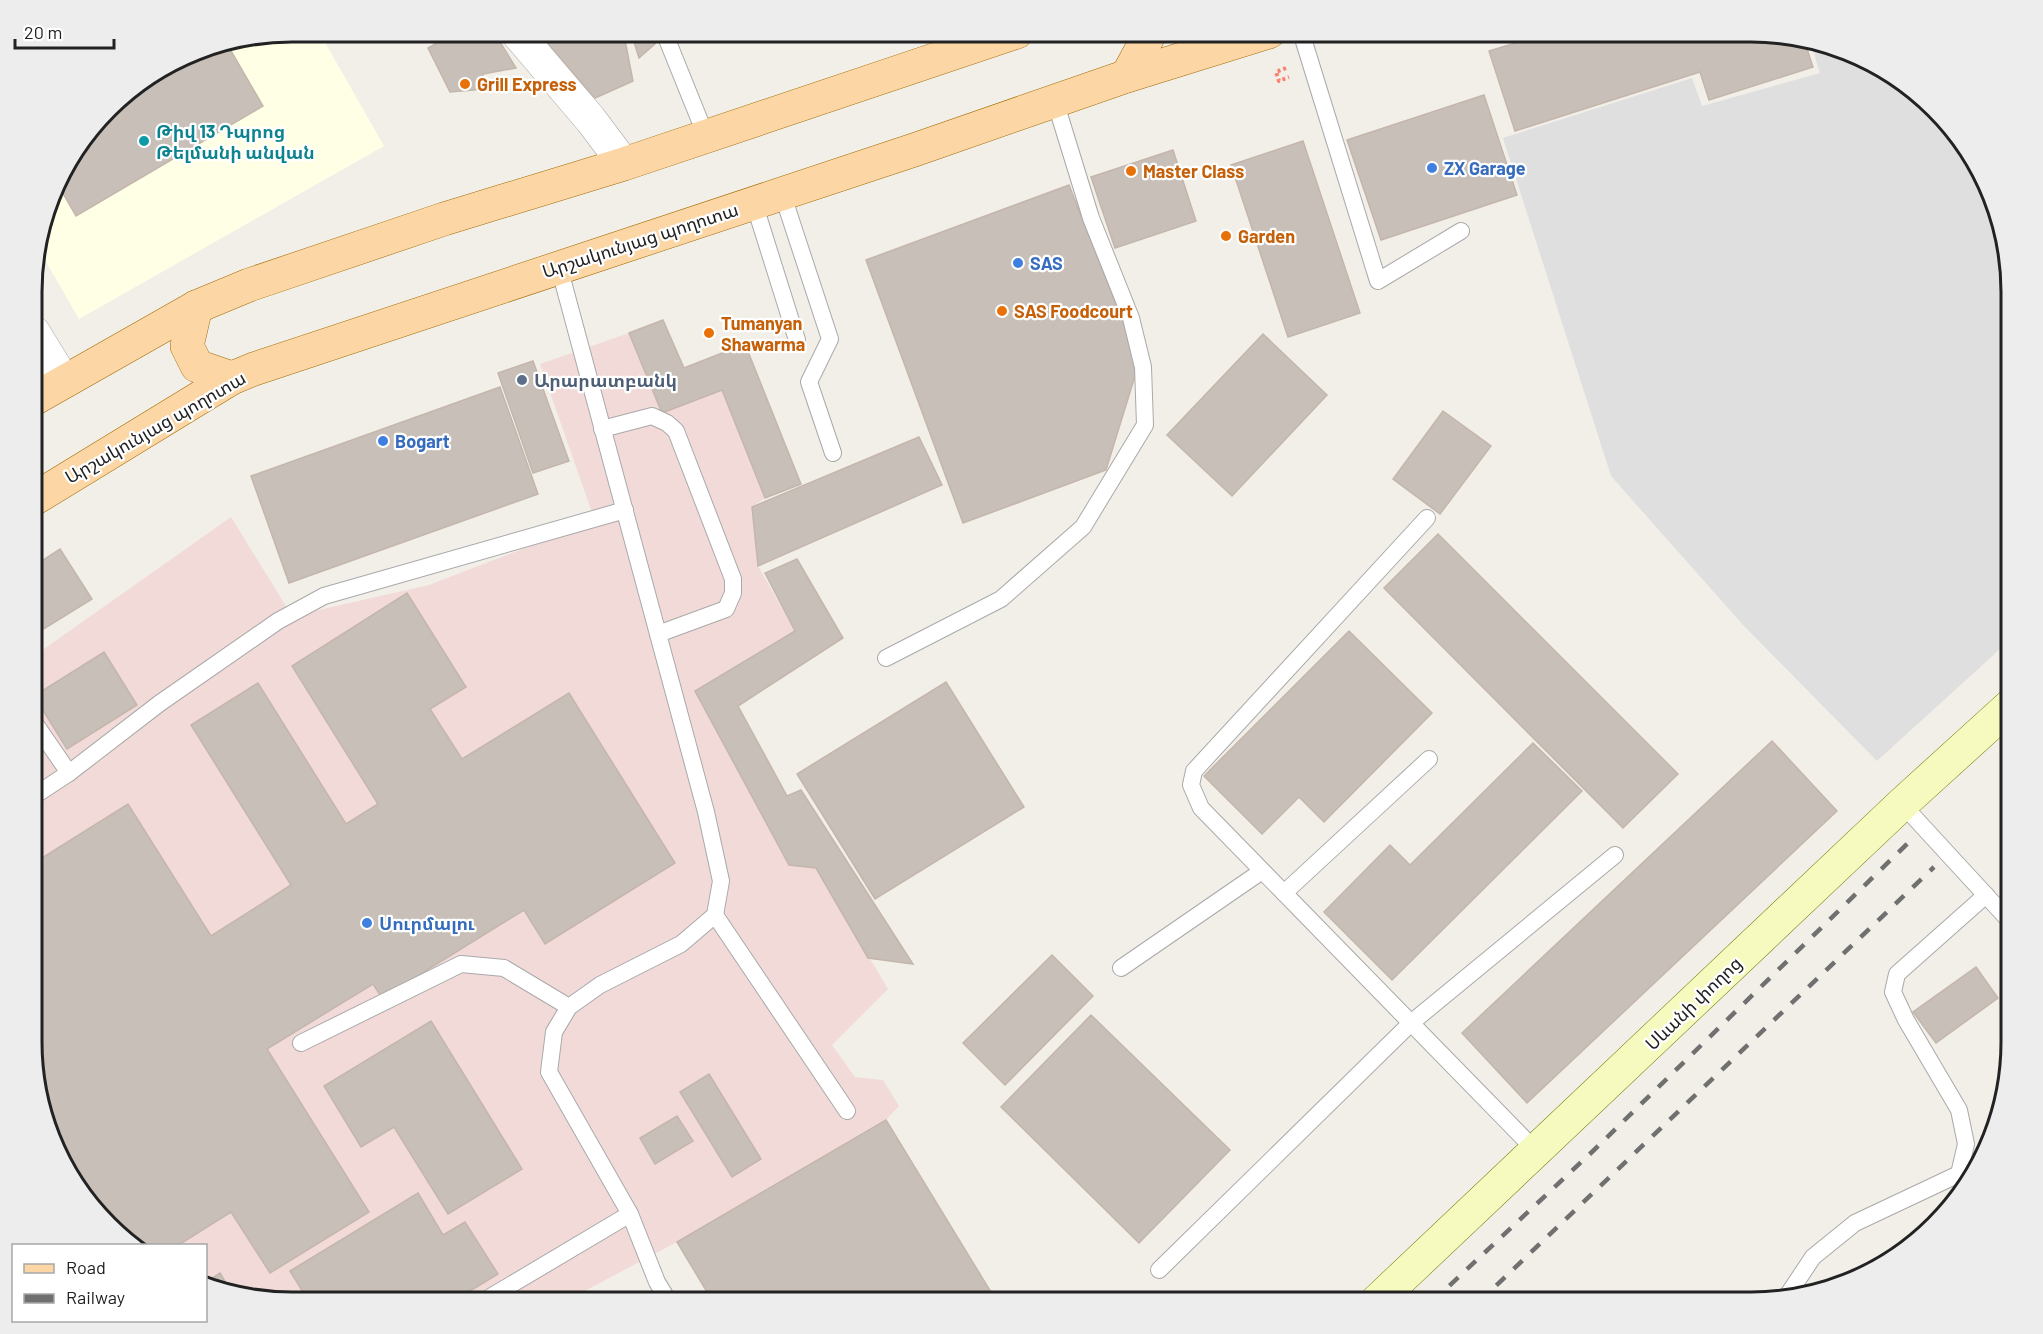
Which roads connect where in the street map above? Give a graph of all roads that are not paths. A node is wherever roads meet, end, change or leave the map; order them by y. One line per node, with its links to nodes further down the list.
1 (525, 42): 10 (street)
2 (668, 42): 9 (lane)
3 (987, 42): 9 (main road)
4 (1145, 42): 7 (main road)
5 (1237, 42): 7 (main road, Արշակունյաց պողոտա)
6 (1304, 42): 12 (lane)
7 (1127, 76): 8 (main road, Արշակունյաց պողոտա)
8 (1055, 101): 11 (main road, Արշակունյաց պողոտա); 26 (lane)
9 (706, 136): 10 (main road)
10 (624, 164): 14 (main road)
11 (768, 198): 13 (main road, Արշակունյաց պողոտա); 15 (lane); 21 (lane)
12 (1461, 231)
13 (559, 267): 17 (main road, Արշակունյաց պողոտա); 20 (lane)
14 (196, 307): 17 (main road); 18 (main road)
15 (797, 340)
16 (42, 345): 18 (street)
17 (232, 378): 22 (main road, Արշակունյաց պողոտա)
18 (64, 381): 19 (main road)
19 (42, 394)
20 (602, 429): 23 (lane); 25 (lane)
21 (833, 453)
22 (42, 494)
23 (625, 510): 25 (lane); 30 (lane)
24 (1427, 518): 34 (lane)
25 (658, 634): 38 (lane)
26 (886, 658)
27 (2001, 714): 32 (street, Սևանի փողոց)
28 (42, 734): 30 (lane)
29 (1429, 759): 35 (lane)
30 (69, 773): 31 (lane)
31 (42, 791)
32 (1902, 804): 36 (lane); 44 (street, Սևանի փողոց)
33 (1615, 855): 41 (lane)
34 (1262, 871): 35 (lane); 39 (lane)
35 (1284, 893): 41 (lane)
36 (1986, 895): 37 (lane); 46 (lane)
37 (2001, 912)
38 (715, 915): 40 (lane); 43 (lane)
39 (1121, 969)
40 (569, 1007): 42 (lane); 47 (lane)
41 (1411, 1023): 44 (lane); 48 (lane)
42 (301, 1043)
43 (847, 1111)
44 (1537, 1152): 52 (street, Սևանի փողոց)
45 (1965, 1171): 46 (lane)
46 (1959, 1174): 49 (lane)
47 (630, 1214): 50 (lane); 51 (lane)
48 (1159, 1270)
49 (1792, 1288)
50 (499, 1292)
51 (663, 1292)
52 (1387, 1292)

